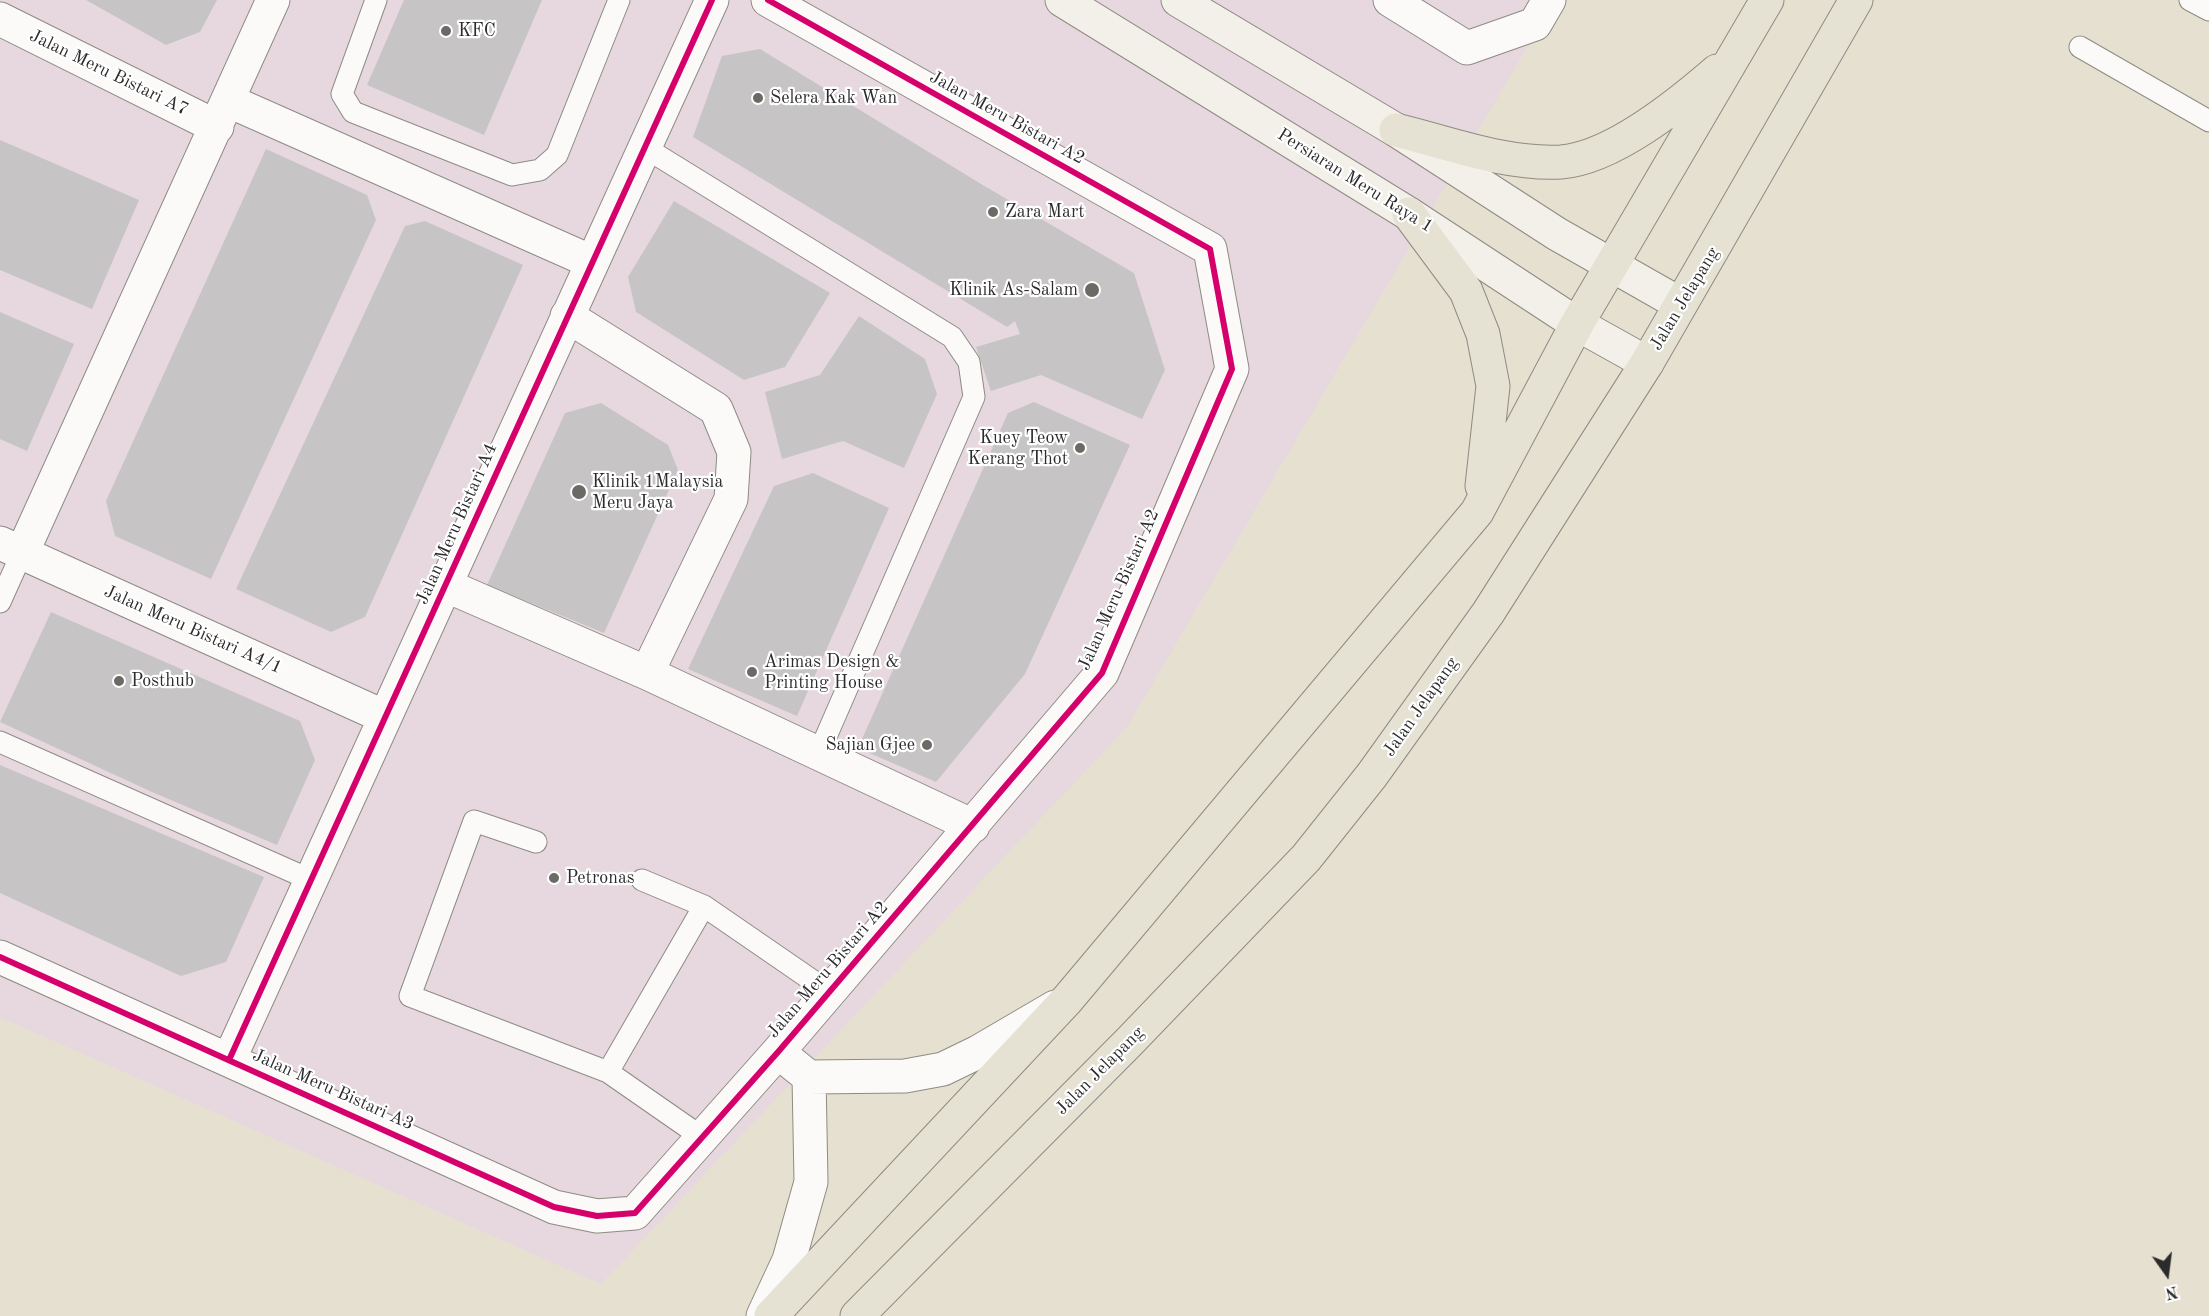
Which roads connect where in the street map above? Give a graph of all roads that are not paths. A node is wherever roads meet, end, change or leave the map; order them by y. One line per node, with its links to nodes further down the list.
1 (273, 0): 17 (street)
2 (376, 0): 3 (lane)
3 (619, 0)
4 (712, 0): 20 (street, Jalan Meru Bistari A4)
5 (768, 0): 36 (street, Jalan Meru Bistari A2)
6 (1062, 0): 21 (street, Persiaran Meru Raya 1)
7 (1178, 0): 19 (street)
8 (1390, 0): 9 (street)
9 (1549, 0)
10 (1767, 0): 16 (main road)
11 (1856, 0): 24 (main road, Jalan Jelapang)
12 (2190, 0): 13 (lane)
13 (2209, 10)
14 (0, 19): 17 (street, Jalan Meru Bistari A7)
15 (2080, 47): 18 (lane)
16 (1738, 54): 19 (main road); 23 (main road)
17 (223, 114): 22 (street, Jalan Meru Bistari A7); 29 (street)
18 (2209, 121)
19 (1396, 130): 23 (street)
20 (644, 147): 22 (street, Jalan Meru Bistari A4); 35 (lane)
21 (1409, 214): 26 (street, Persiaran Meru Raya 1); 28 (main road)
22 (592, 262): 25 (street, Jalan Meru Bistari A4)
23 (1614, 265): 24 (street); 26 (main road)
24 (1680, 304): 27 (main road, Jalan Jelapang)
25 (567, 316): 30 (street, Jalan Meru Bistari A4); 32 (street)
26 (1577, 324): 27 (street, Persiaran Meru Raya 1); 28 (main road)
27 (1647, 363): 52 (main road, Jalan Jelapang)
28 (1477, 512): 43 (main road)
29 (11, 548): 31 (lane); 33 (street, Jalan Meru Bistari A4/1)
30 (445, 585): 32 (street); 33 (street, Jalan Meru Bistari A4)
31 (0, 602)
32 (647, 673): 35 (street)
33 (385, 717): 38 (street, Jalan Meru Bistari A4)
34 (0, 742): 38 (lane)
35 (818, 755): 36 (street)
36 (973, 826): 42 (street, Jalan Meru Bistari A2)
37 (536, 842): 46 (lane)
38 (311, 880): 45 (street, Jalan Meru Bistari A4)
39 (642, 880): 40 (lane)
40 (704, 906): 42 (lane); 46 (lane)
41 (0, 957): 45 (street, Jalan Meru Bistari A3)
42 (829, 992): 44 (street, Jalan Meru Bistari A2)
43 (1066, 1000): 47 (street); 51 (main road)
44 (778, 1052): 47 (street); 48 (street, Jalan Meru Bistari A2)
45 (229, 1060): 49 (street, Jalan Meru Bistari A3)
46 (608, 1072): 48 (lane)
47 (809, 1077): 50 (street)
48 (703, 1138): 49 (street, Jalan Meru Bistari A2)
49 (554, 1207)
50 (763, 1316)
51 (771, 1316)
52 (857, 1316)

